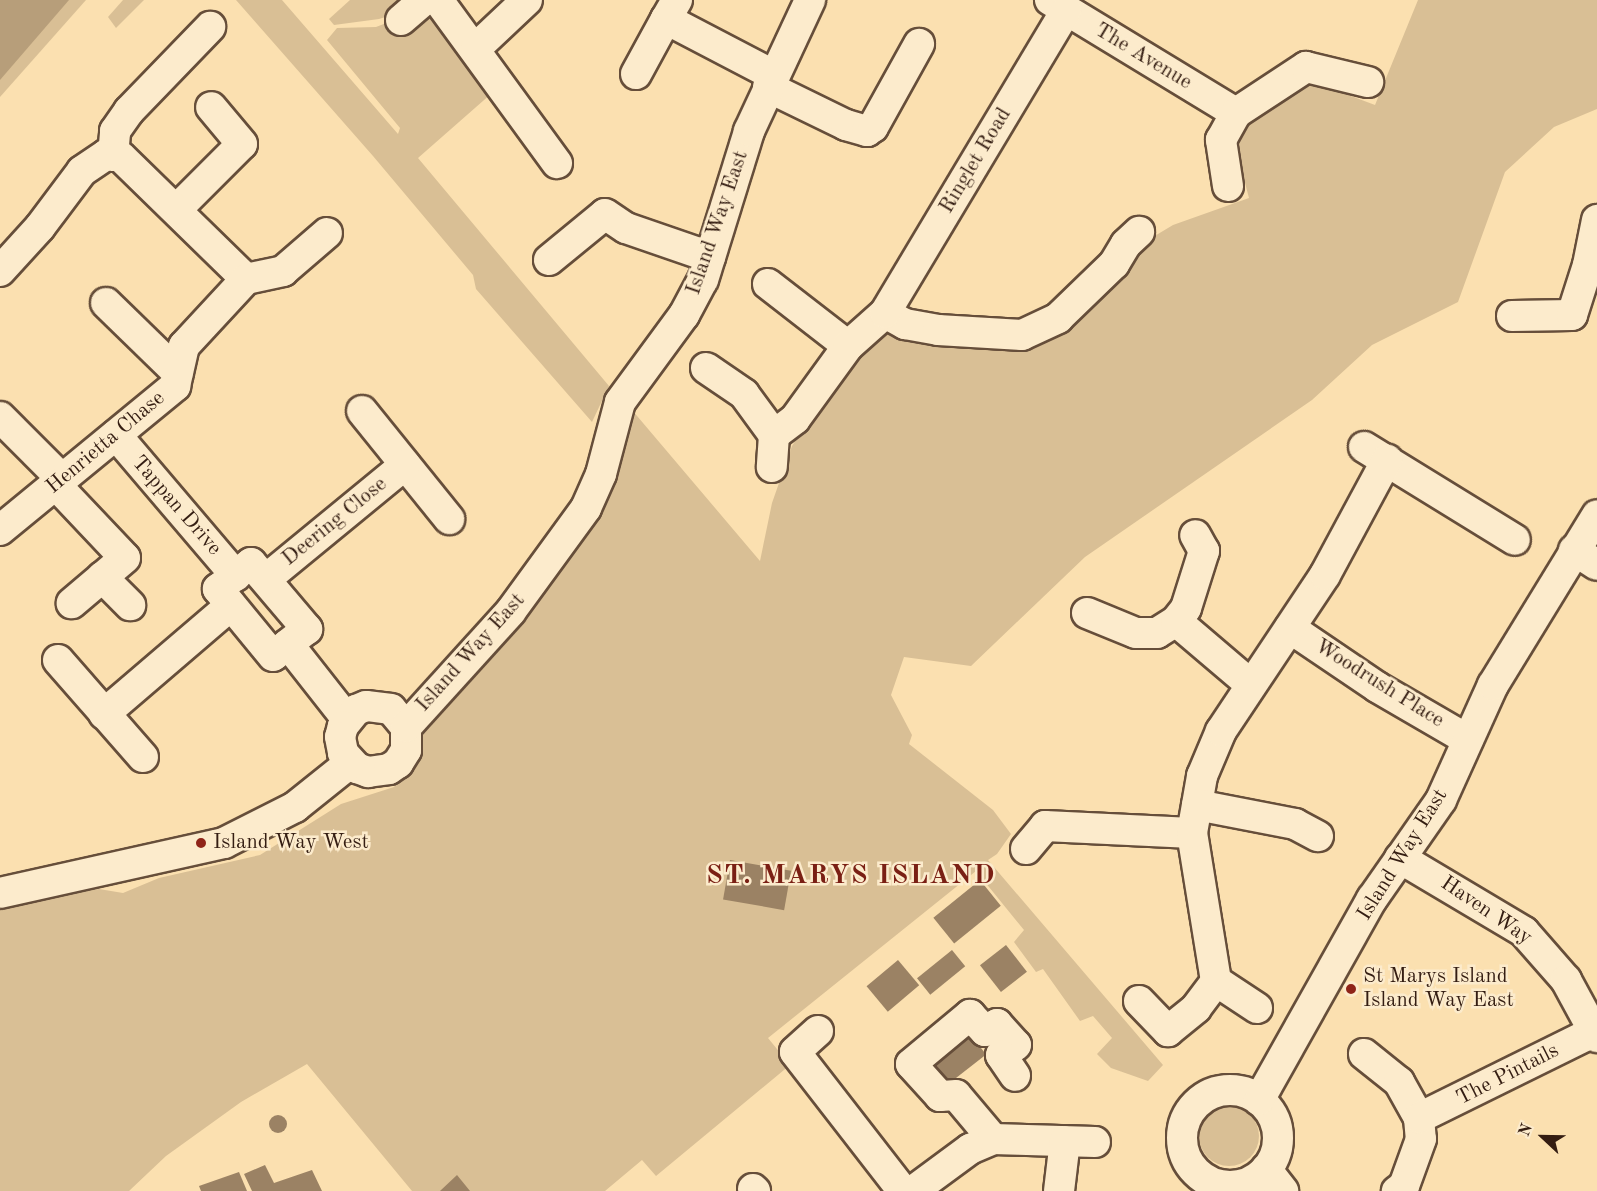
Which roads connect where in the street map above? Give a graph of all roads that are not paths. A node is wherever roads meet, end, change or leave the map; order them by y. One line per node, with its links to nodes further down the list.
1 (424, 0): 7 (street)
2 (438, 0): 10 (street)
3 (527, 0): 10 (street)
4 (810, 0): 12 (street, Island Way East)
5 (1058, 5): 15 (street, The Avenue); 30 (street, Ringlet Road)
6 (672, 9): 11 (street); 12 (street)
7 (401, 20)
8 (210, 27): 16 (street)
9 (919, 44): 12 (street)
10 (476, 48): 17 (street)
11 (636, 74)
12 (770, 81): 23 (street, Island Way East)
13 (1368, 82): 15 (street)
14 (211, 107): 19 (street)
15 (1236, 113): 18 (street)
16 (113, 156): 19 (street); 26 (street)
17 (557, 163)
18 (1228, 186)
19 (176, 210): 27 (street)
20 (1597, 220): 25 (street)
21 (1139, 232): 30 (street)
22 (327, 233): 27 (street)
23 (710, 257): 24 (street); 62 (street, Island Way East)
24 (549, 260)
25 (1593, 266): 31 (street)
26 (0, 271)
27 (246, 279): 34 (street, Henrietta Chase)
28 (768, 284): 32 (street)
29 (106, 303): 34 (street)
30 (885, 313): 32 (street, Ringlet Road)
31 (1512, 316)
32 (848, 346): 38 (street, Ringlet Road)
33 (706, 368): 38 (street)
34 (178, 373): 37 (street, Henrietta Chase)
35 (362, 411): 39 (street, Deering Close)
36 (0, 417): 41 (street)
37 (116, 435): 41 (street, Henrietta Chase); 48 (street, Tappan Drive)
38 (774, 435): 40 (street)
39 (405, 465): 43 (street, Deering Close); 50 (street, Deering Close)
40 (772, 467)
41 (60, 482): 44 (street, Henrietta Chase); 49 (street)
42 (1597, 515): 47 (street, Island Way East)
43 (449, 519)
44 (0, 530)
45 (1195, 535): 55 (street)
46 (1515, 540): 56 (street, Woodrush Place)
47 (1586, 558): 63 (street, Island Way East)
48 (236, 576): 50 (street, Tappan Drive); 53 (street, Tappan Drive)
49 (102, 577): 51 (street); 52 (street)
50 (266, 579): 57 (street, Tappan Drive)
51 (72, 603)
52 (130, 605)
53 (231, 605): 57 (street, Tappan Drive); 60 (street)
54 (1087, 613): 55 (street)
55 (1176, 621): 59 (street)
56 (1290, 628): 59 (street, Woodrush Place); 63 (street, Woodrush Place)
57 (288, 644): 61 (street)
58 (58, 660): 60 (street)
59 (1250, 684): 66 (street, Woodrush Place)
60 (105, 714): 64 (street)
61 (347, 719): 62 (street, Island Way East); 65 (street)
62 (405, 727): 65 (street, Island Way East)
63 (1468, 740): 69 (street, Island Way East)
64 (143, 757)
65 (351, 763): 70 (street)
66 (1195, 819): 67 (street); 68 (street); 71 (street, Woodrush Place)
67 (1318, 836)
68 (1026, 849)
69 (1400, 858): 75 (street, Haven Way); 78 (street, Island Way East)
70 (0, 893)
71 (1216, 981): 72 (street); 73 (street)
72 (1139, 1001)
73 (1257, 1008)
74 (818, 1031): 85 (street)
75 (1596, 1033): 79 (street, The Pintails)
76 (1364, 1054): 79 (street)
77 (1015, 1076): 80 (street)
78 (1259, 1100): 83 (street); 84 (street)
79 (1419, 1118): 87 (street)
80 (993, 1139): 81 (street); 85 (street)
81 (1065, 1141): 82 (street); 86 (street)
82 (1095, 1142)
83 (1275, 1180): 84 (street)
84 (1204, 1186)
85 (916, 1189)
86 (1059, 1191)
87 (1397, 1191)

